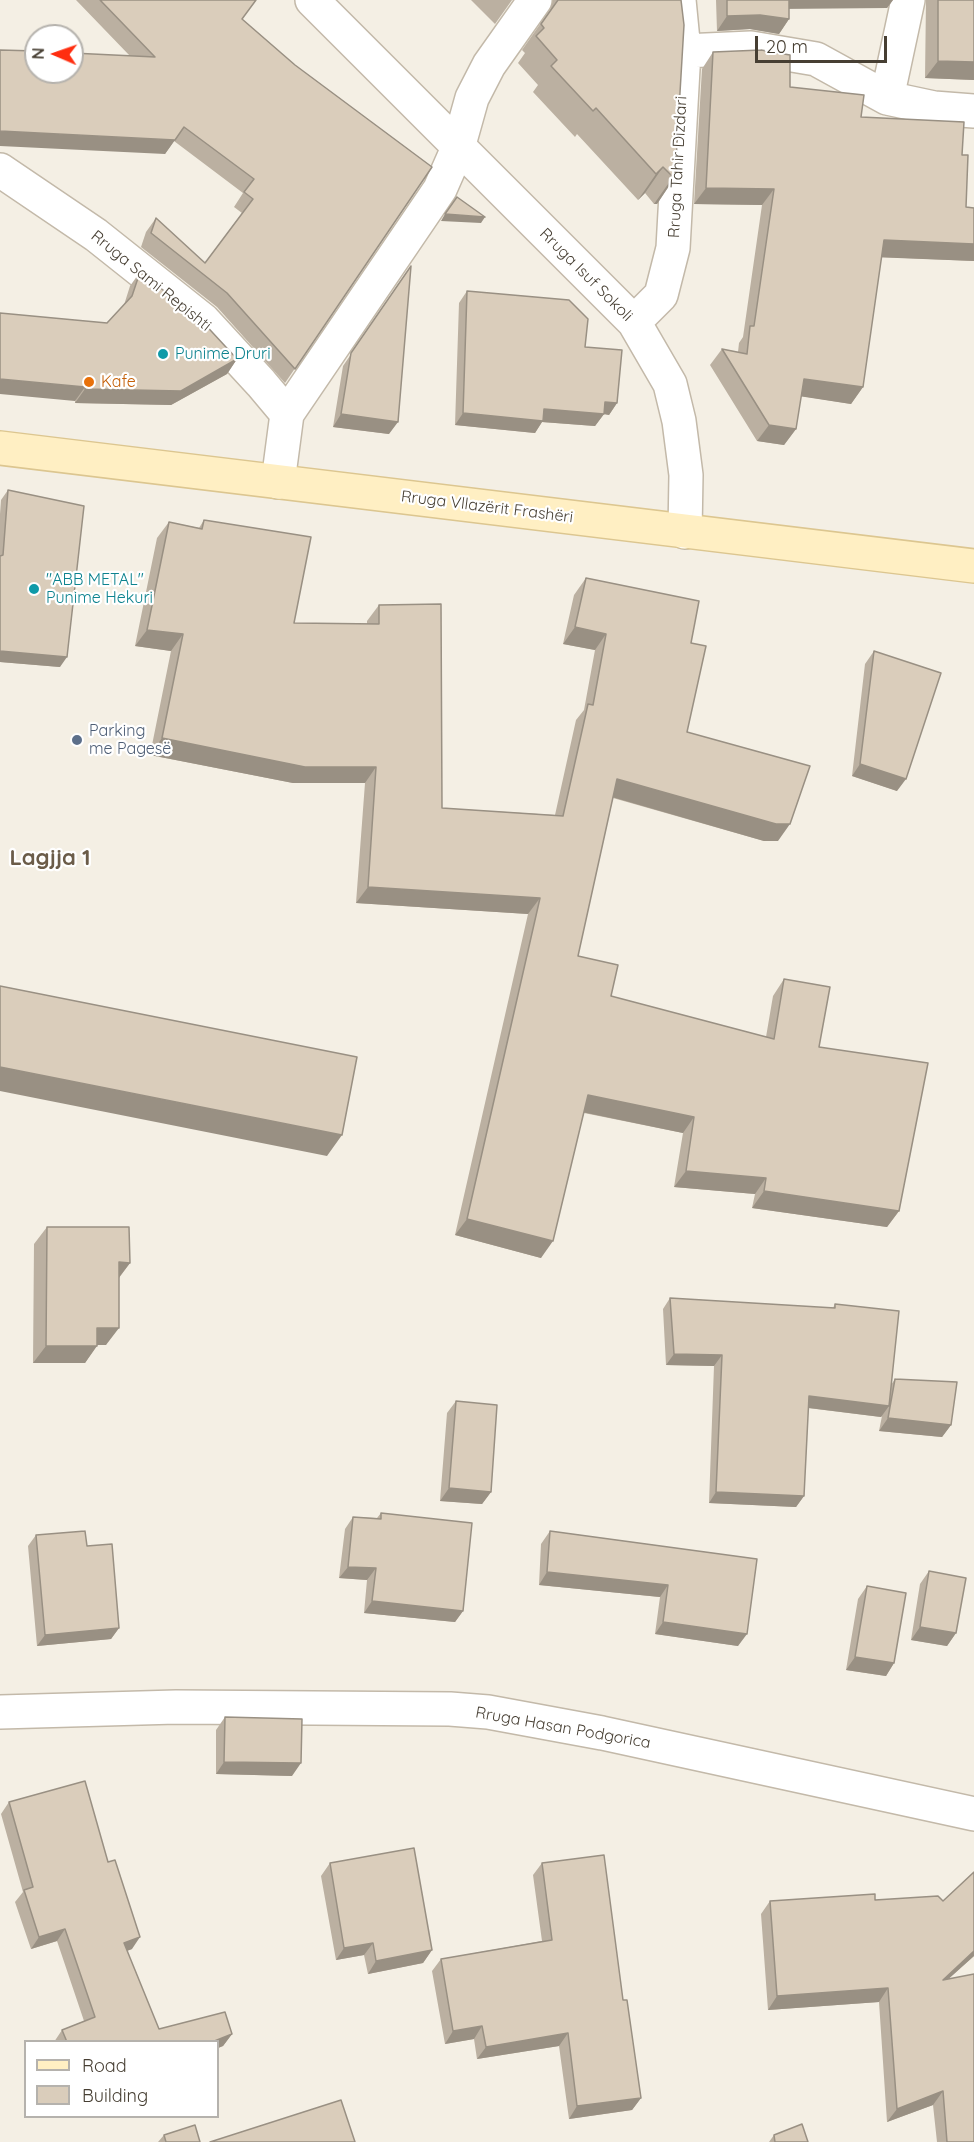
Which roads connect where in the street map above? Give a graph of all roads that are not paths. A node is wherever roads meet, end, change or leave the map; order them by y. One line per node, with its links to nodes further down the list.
1 (312, 0): 8 (street, Rruga Isuf Sokoli)
2 (535, 0): 8 (street)
3 (679, 0): 5 (street, Rruga Tahir Dizdari)
4 (908, 0): 6 (street)
5 (684, 51): 6 (street); 10 (street, Rruga Tahir Dizdari)
6 (887, 98): 7 (street)
7 (974, 111)
8 (458, 148): 10 (street, Rruga Isuf Sokoli); 11 (street)
9 (0, 170): 11 (street, Rruga Sami Repishti)
10 (634, 322): 14 (street, Rruga Isuf Sokoli)
11 (287, 414): 13 (street)
12 (0, 448): 13 (main road, Rruga Vllazërit Frashëri)
13 (278, 482): 14 (main road, Rruga Vllazërit Frashëri)
14 (685, 532): 15 (main road, Rruga Vllazërit Frashëri)
15 (974, 566)
16 (0, 1712): 17 (street, Rruga Hasan Podgorica)
17 (974, 1814)

